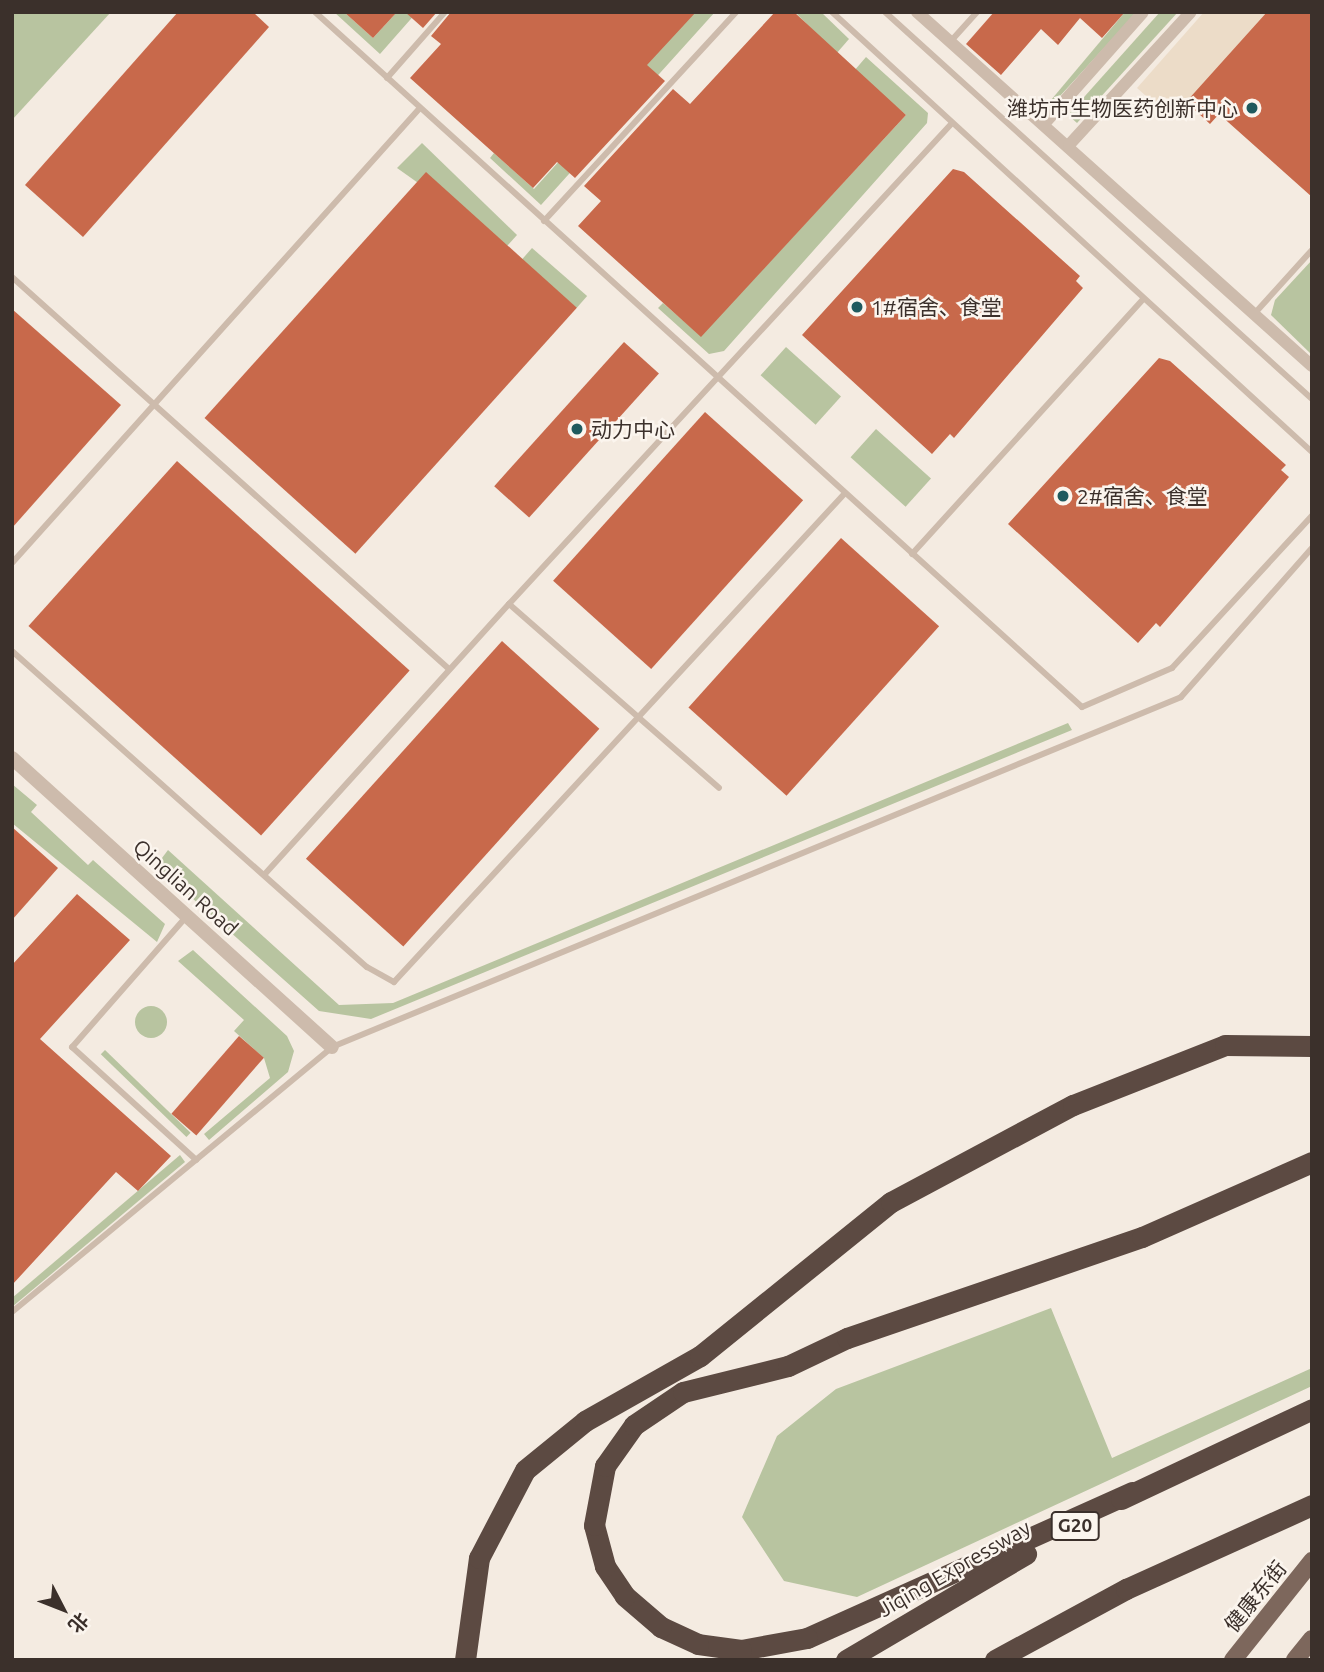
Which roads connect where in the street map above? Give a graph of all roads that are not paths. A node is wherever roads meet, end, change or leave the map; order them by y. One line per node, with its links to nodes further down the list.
1 (314, 12): 11 (lane)
2 (445, 12): 11 (lane)
3 (736, 12): 16 (lane)
4 (832, 12): 13 (lane)
5 (885, 12): 23 (lane)
6 (918, 12): 10 (street)
7 (977, 12): 10 (lane)
8 (1143, 12): 14 (street)
9 (1193, 15): 15 (street)
10 (951, 41): 14 (street)
11 (387, 78): 12 (lane)
12 (420, 108): 16 (lane); 24 (lane)
13 (952, 123): 19 (lane); 22 (lane)
14 (1044, 124): 15 (street)
15 (1069, 145): 20 (street)
16 (544, 221): 22 (lane)
17 (1312, 250): 20 (lane)
18 (12, 277): 24 (lane)
19 (1143, 299): 25 (lane); 29 (lane)
20 (1255, 313): 21 (street)
21 (1312, 366)
22 (716, 377): 26 (lane); 31 (lane)
23 (1312, 399)
24 (154, 406): 30 (lane); 33 (lane)
25 (1312, 452)
26 (845, 493): 29 (lane); 34 (lane)
27 (1312, 516): 29 (lane)
28 (1312, 548): 40 (lane)
29 (912, 554)
30 (12, 563)
31 (509, 604): 33 (lane); 34 (lane)
32 (12, 651): 37 (lane)
33 (449, 669): 37 (lane)
34 (638, 717): 36 (lane); 37 (lane)
35 (12, 758): 38 (street, Qinglian Road)
36 (719, 788)
37 (264, 875)
38 (187, 916): 40 (street, Qinglian Road); 41 (lane)
39 (1312, 1046): 49 (highway)
40 (332, 1047): 41 (lane)
41 (196, 1160): 43 (lane)
42 (1312, 1162): 45 (highway)
43 (12, 1312)
44 (1312, 1409): 45 (highway, Jiqing Expressway / G20)
45 (1132, 1492): 50 (highway, Jiqing Expressway / G20)
46 (1312, 1505): 51 (highway)
47 (1312, 1561): 52 (main road, 健康东街)
48 (1312, 1639): 53 (main road)
49 (465, 1660)
50 (846, 1660)
51 (995, 1660)
52 (1233, 1660)
53 (1296, 1660)

